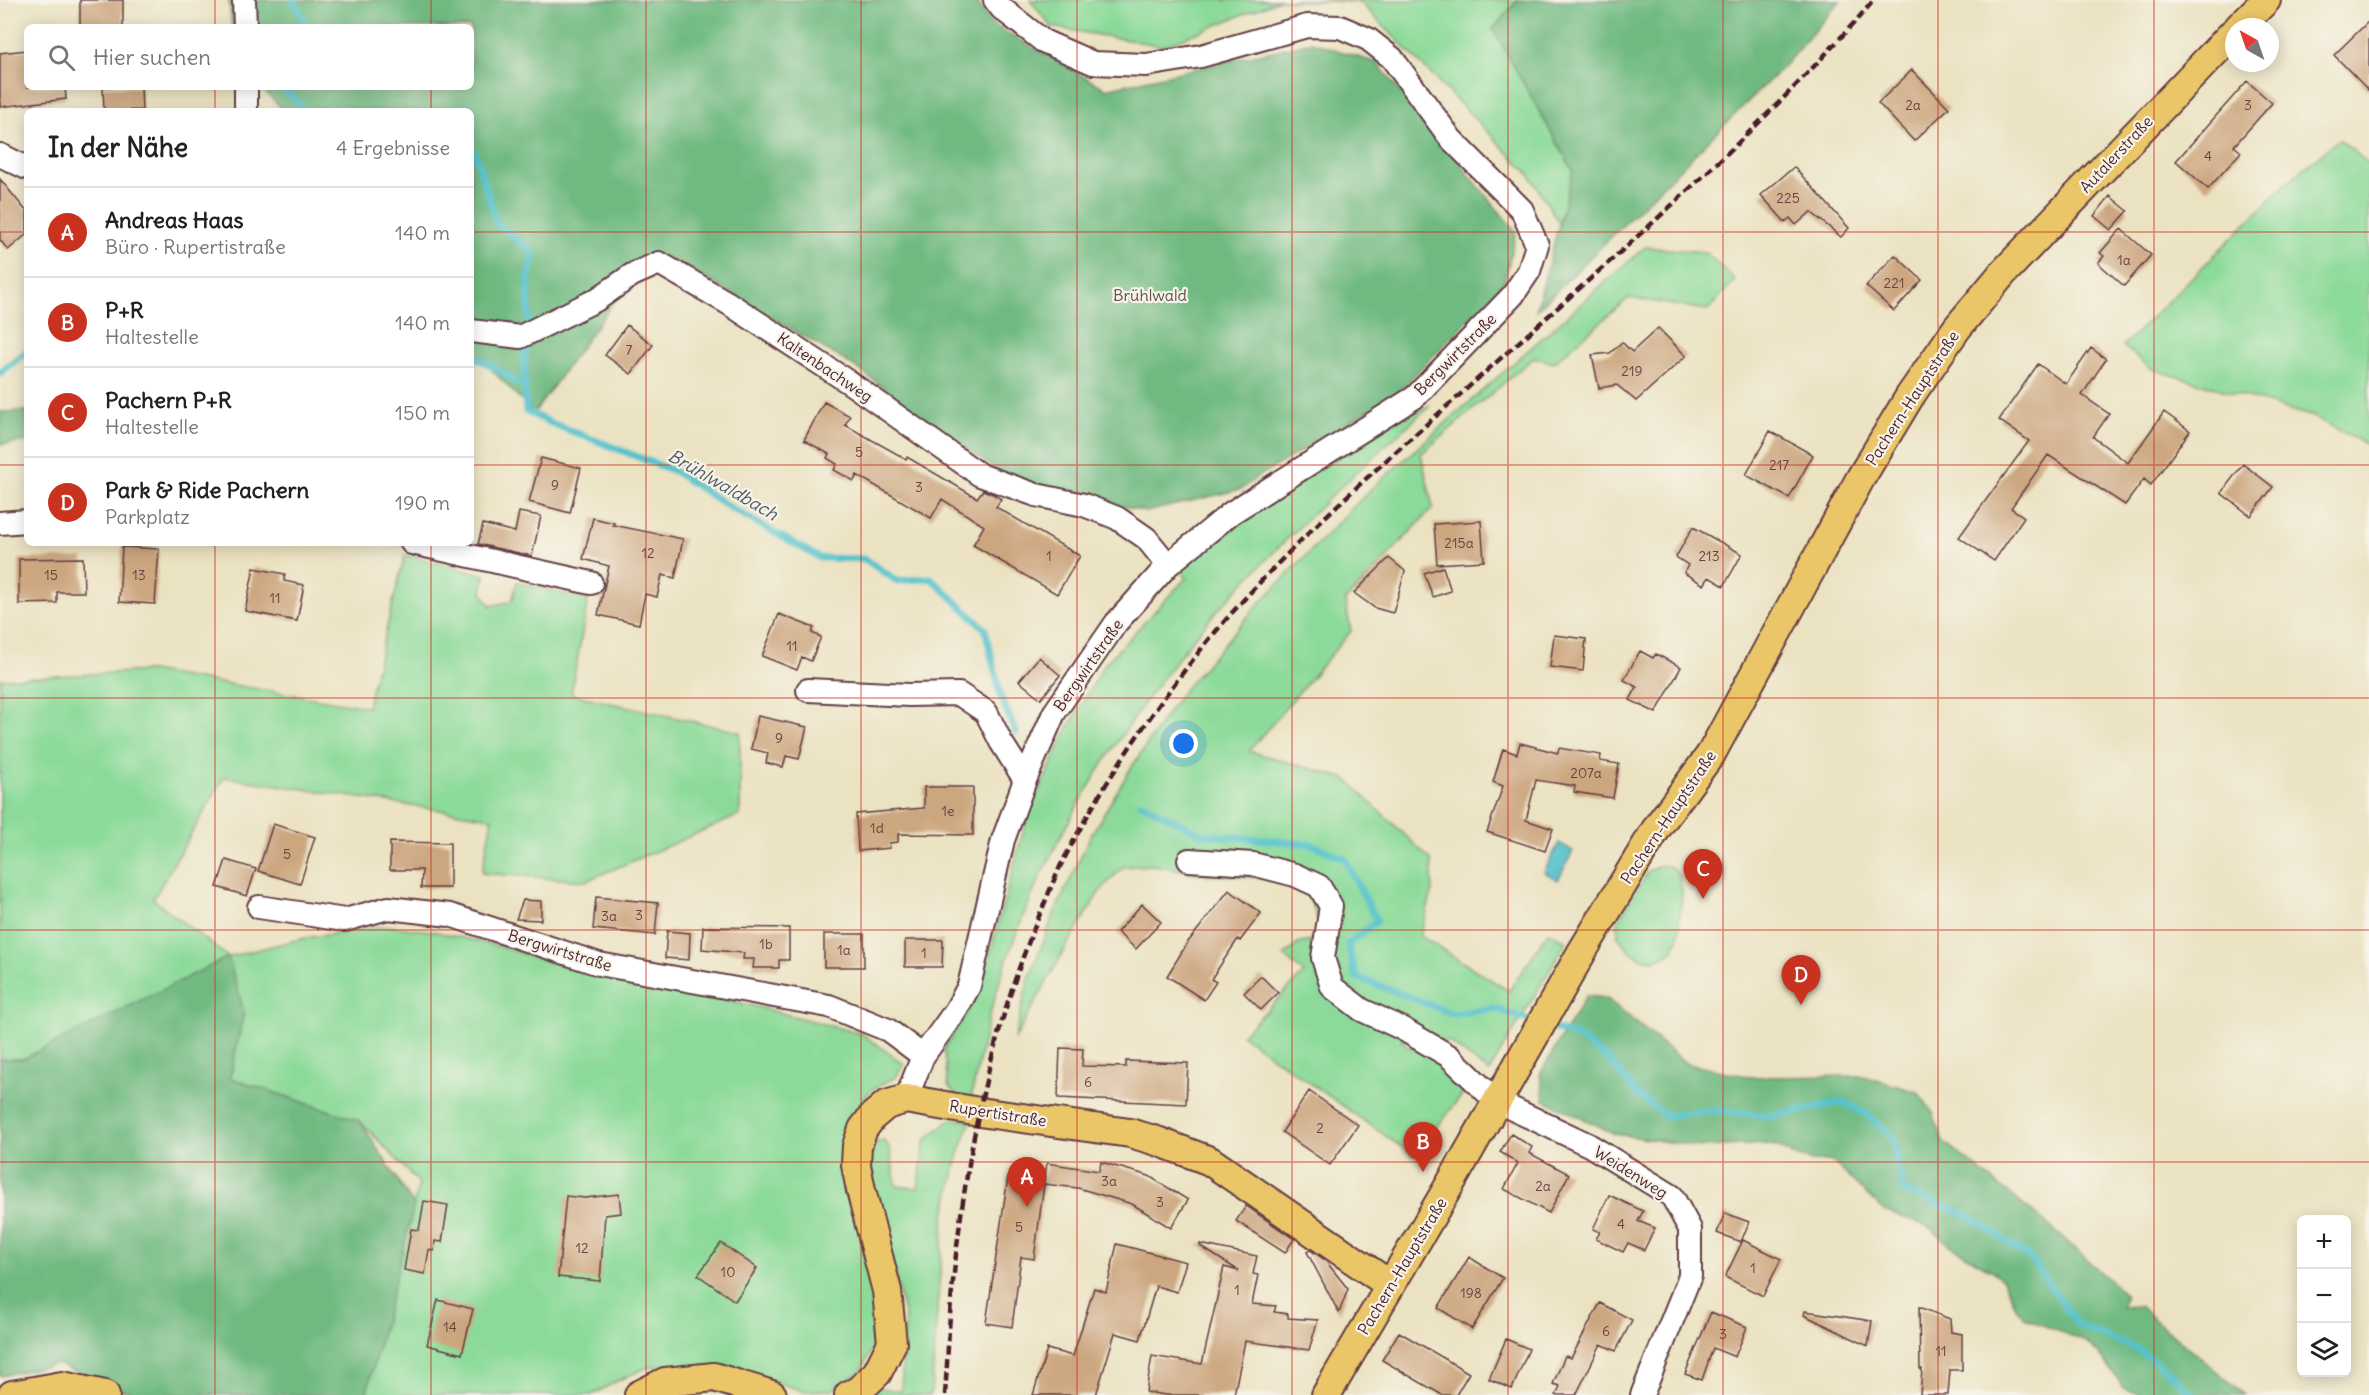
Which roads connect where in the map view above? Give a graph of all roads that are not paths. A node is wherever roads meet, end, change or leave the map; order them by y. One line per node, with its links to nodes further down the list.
1 (244, 0): 5 (street)
2 (995, 0): 16 (street, Bergwirtstraße)
3 (2266, 0): 4 (main road)
4 (2248, 18)
5 (245, 24)
6 (2225, 41): 11 (main road, Autalerstraße)
7 (246, 90): 8 (street)
8 (246, 108)
9 (0, 155): 10 (street)
10 (24, 167)
11 (2000, 277): 24 (main road, Pachern-Hauptstraße)
12 (474, 330): 16 (street, Kaltenbachweg)
13 (24, 521): 14 (street)
14 (0, 523)
15 (425, 546): 17 (street)
16 (1168, 565): 19 (street, Bergwirtstraße)
17 (591, 583)
18 (808, 690): 19 (street)
19 (1025, 780): 22 (street, Bergwirtstraße)
20 (1190, 860): 24 (street, Weidenweg)
21 (259, 907): 22 (street, Bergwirtstraße)
22 (922, 1056): 23 (street, Bergwirtstraße)
23 (906, 1098): 25 (main road, Rupertistraße); 30 (main road)
24 (1496, 1101): 25 (main road, Pachern-Hauptstraße); 32 (street, Weidenweg)
25 (1390, 1285): 31 (main road, Pachern-Hauptstraße)
26 (12, 1395): 27 (main road)
27 (105, 1395)
28 (639, 1395): 29 (main road)
29 (771, 1395)
30 (849, 1395)
31 (1326, 1395)
32 (1642, 1395)

